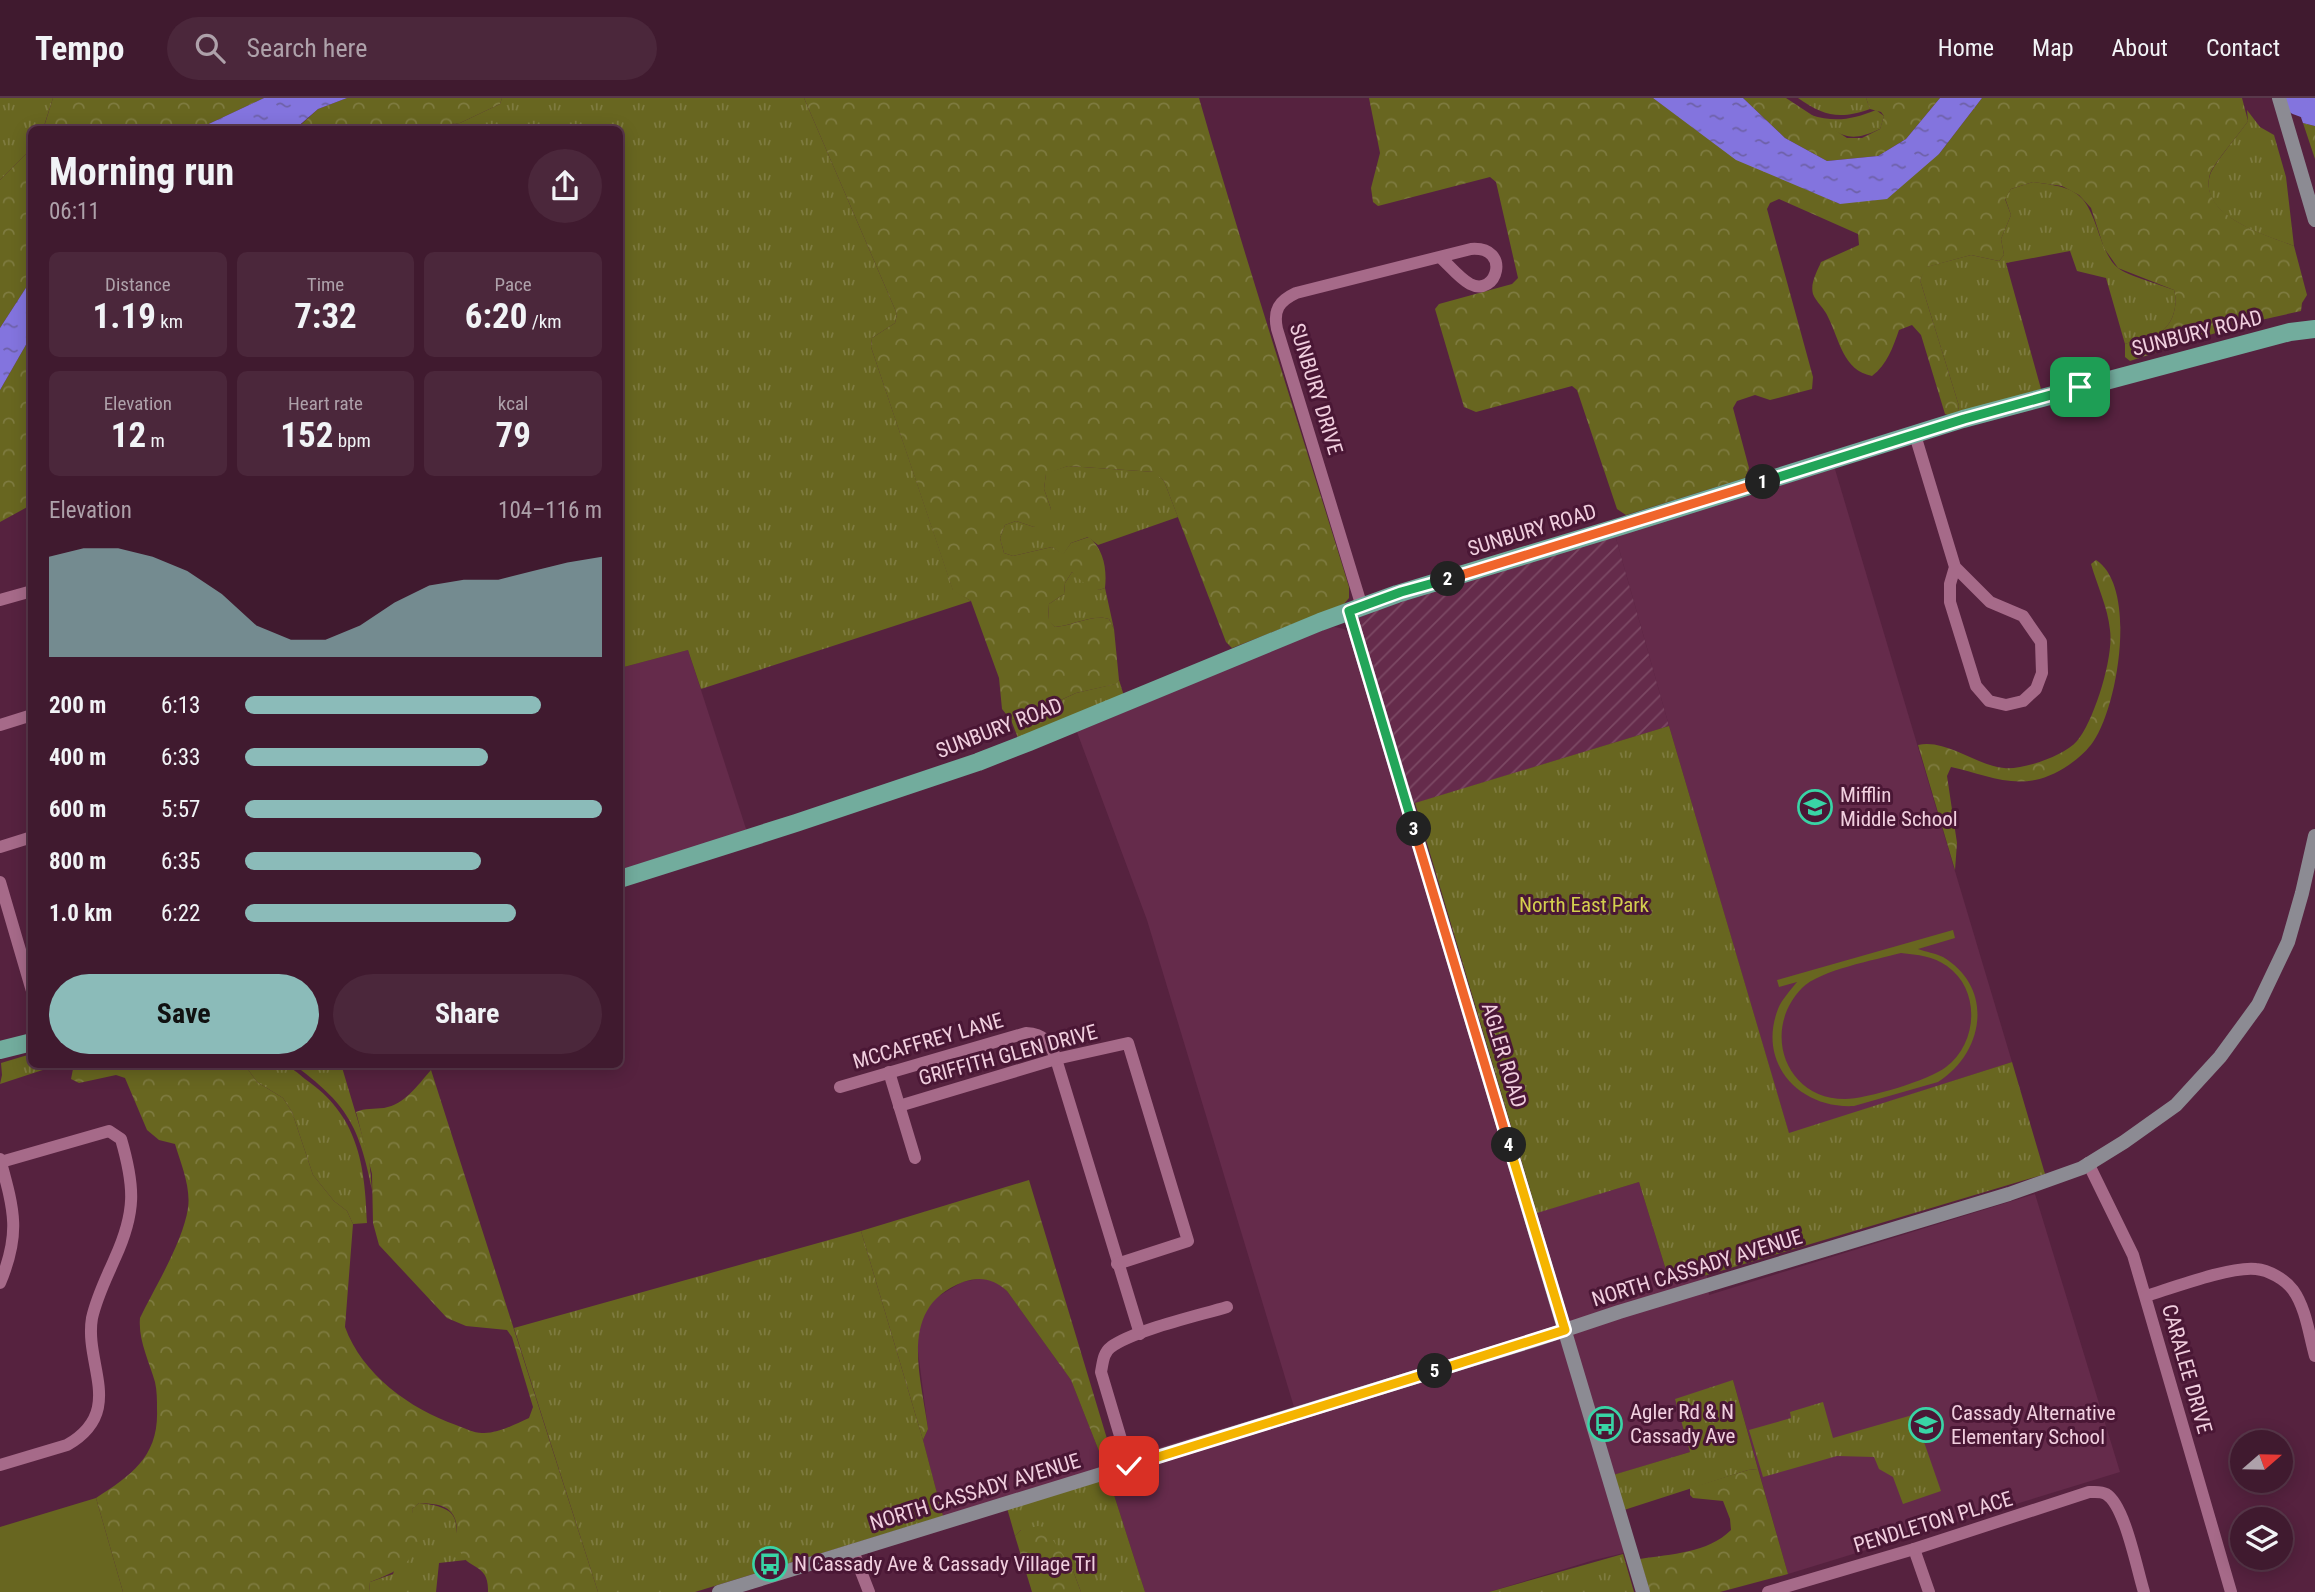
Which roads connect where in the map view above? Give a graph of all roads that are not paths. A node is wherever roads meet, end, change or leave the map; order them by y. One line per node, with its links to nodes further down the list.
1 (2279, 98): 2 (main road)
2 (2315, 220)
3 (1440, 257): 9 (street, SUNBURY DRIVE)
4 (2315, 329): 5 (main road, SUNBURY ROAD)
5 (1915, 435): 6 (street); 9 (main road, SUNBURY ROAD)
6 (1955, 567): 6 (street)
7 (28, 592): 8 (street)
8 (0, 600)
9 (1356, 609): 15 (main road, SUNBURY ROAD); 31 (main road, AGLER ROAD)
10 (28, 716): 11 (street)
11 (0, 725)
12 (2315, 836): 26 (main road, NORTH CASSADY AVENUE)
13 (28, 839): 14 (street)
14 (0, 847)
15 (623, 877)
16 (0, 882): 17 (street)
17 (27, 961)
18 (28, 1043): 19 (main road)
19 (0, 1050)
20 (1056, 1059): 21 (street, MCCAFFREY LANE); 23 (street, GRIFFITH GLEN DRIVE); 27 (street); 27 (street, GRIFFITH GLEN DRIVE)
21 (889, 1072): 22 (street, MCCAFFREY LANE); 23 (street)
22 (840, 1087)
23 (898, 1106): 24 (street)
24 (915, 1158)
25 (0, 1160): 28 (street); 34 (street)
26 (2088, 1163): 29 (street, CARALEE DRIVE); 31 (main road, NORTH CASSADY AVENUE)
27 (1117, 1264): 32 (street)
28 (0, 1283)
29 (2146, 1296): 33 (street); 44 (street, CARALEE DRIVE)
30 (1227, 1307): 32 (street)
31 (1565, 1330): 35 (main road, NORTH CASSADY AVENUE); 40 (main road, AGLER ROAD)
32 (1140, 1334): 35 (street)
33 (2315, 1356)
34 (0, 1465)
35 (1129, 1466): 37 (main road, NORTH CASSADY AVENUE)
36 (1914, 1549): 41 (street, PENDLETON PLACE); 42 (street); 43 (street, PENDLETON PLACE)
37 (853, 1551): 38 (main road, NORTH CASSADY AVENUE); 39 (street)
38 (719, 1592)
39 (869, 1592)
40 (1643, 1592)
41 (1768, 1592)
42 (1929, 1592)
43 (2144, 1592)
44 (2231, 1592)

